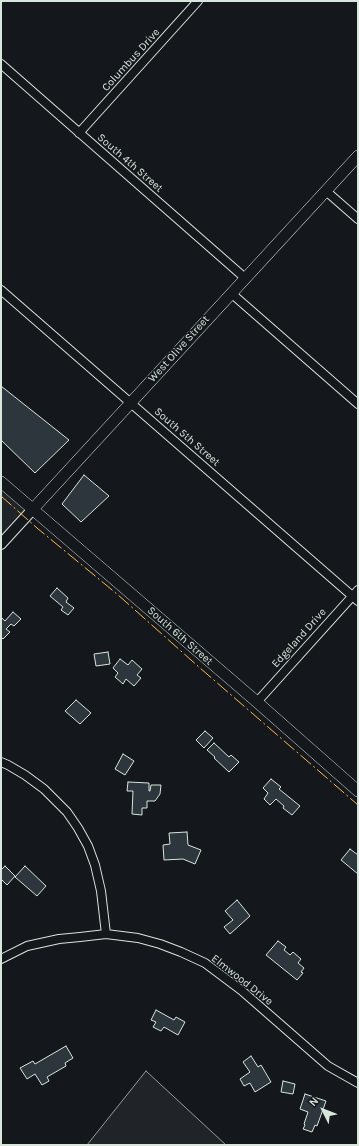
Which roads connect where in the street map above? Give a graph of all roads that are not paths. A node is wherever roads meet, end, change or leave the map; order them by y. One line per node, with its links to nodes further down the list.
1 (198, 1): 3 (street, Columbus Drive)
2 (1, 64): 3 (street, South 4th Street)
3 (79, 133): 7 (street, South 4th Street)
4 (358, 156): 5 (main road, West Olive Street)
5 (326, 191): 6 (street); 7 (main road, West Olive Street)
6 (358, 219)
7 (245, 278): 9 (main road, West Olive Street)
8 (1, 290): 10 (street, South 5th Street)
9 (230, 293): 10 (main road, West Olive Street); 11 (street)
10 (130, 403): 13 (main road, West Olive Street); 16 (street, South 5th Street)
11 (358, 404)
12 (1, 482): 13 (main road, South 6th Street)
13 (33, 509): 14 (street, West Olive Street); 17 (main road, South 6th Street)
14 (1, 544)
15 (358, 590): 16 (street, Edgeland Drive)
16 (355, 599): 17 (street, Edgeland Drive)
17 (256, 702): 19 (main road, South 6th Street)
18 (1, 762): 20 (street)
19 (358, 791)
20 (106, 934): 21 (street, Elmwood Drive); 22 (street, Elmwood Drive)
21 (1, 959)
22 (358, 1083)

